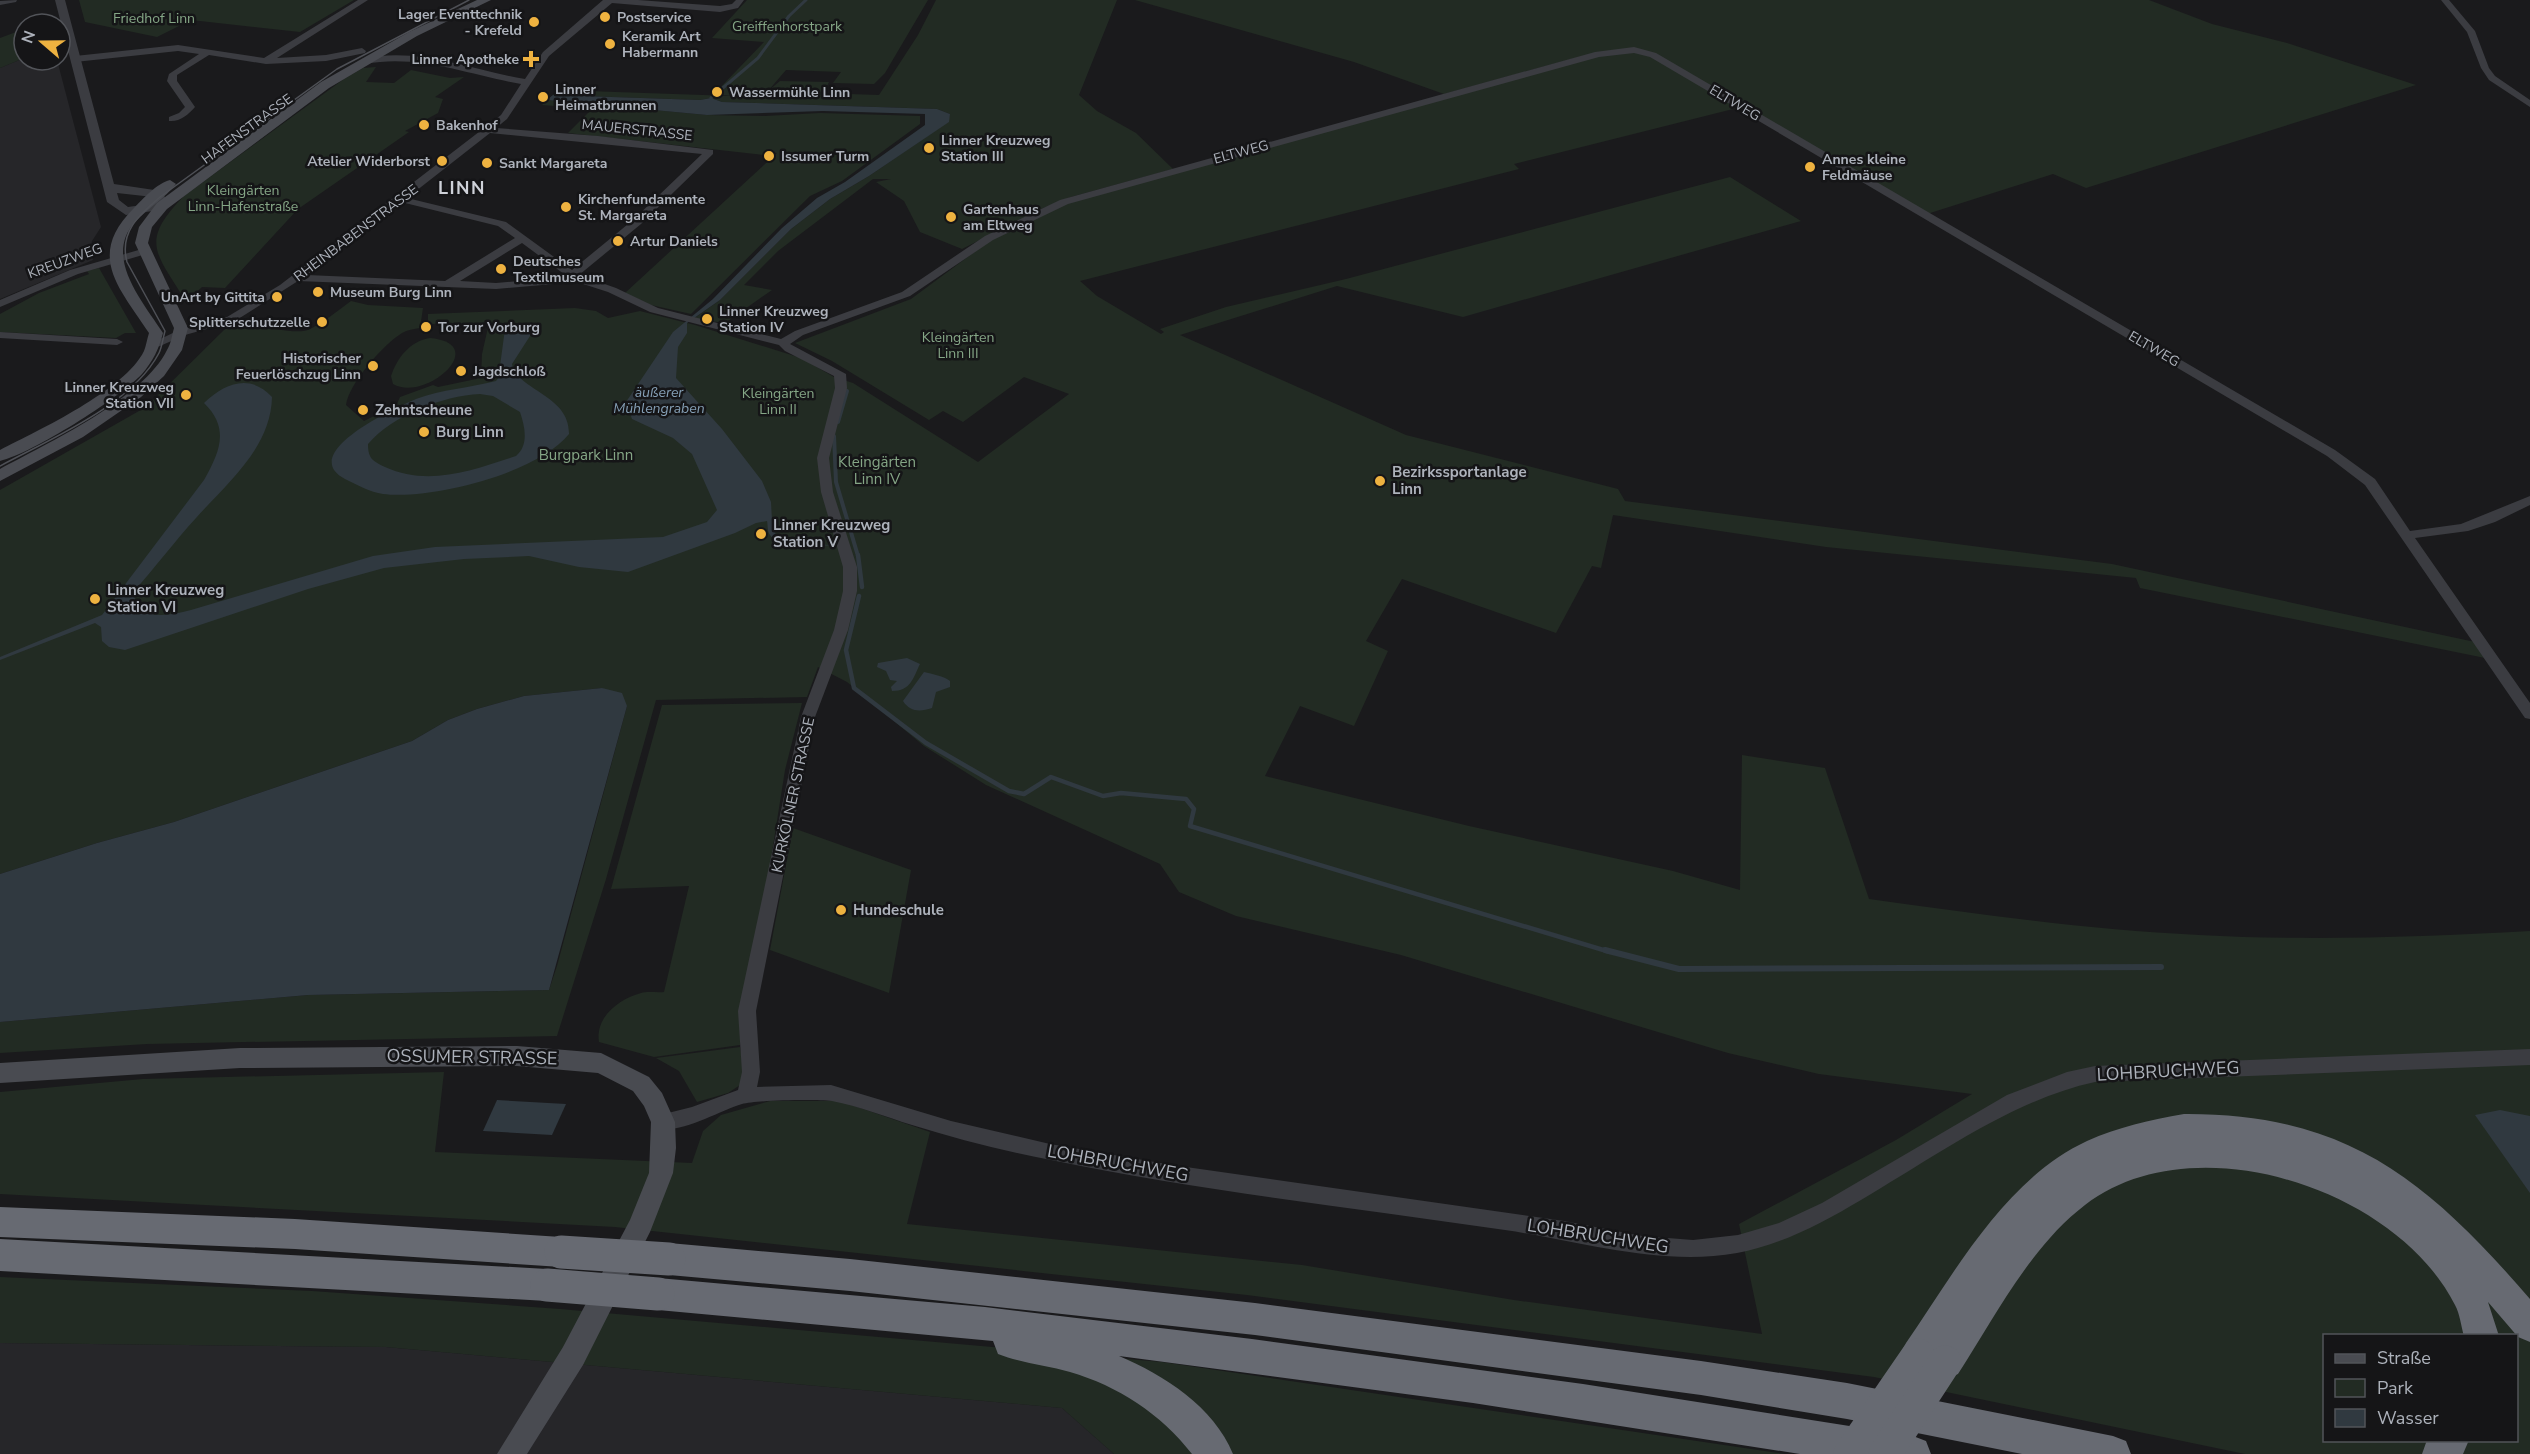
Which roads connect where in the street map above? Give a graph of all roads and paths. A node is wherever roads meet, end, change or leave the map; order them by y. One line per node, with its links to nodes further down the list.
1 (13, 0): 8 (street)
2 (60, 0): 14 (street)
3 (364, 0): 15 (street)
4 (464, 0): 12 (main road, HAFENSTRASSE)
5 (486, 0): 10 (main road, HAFENSTRASSE)
6 (609, 0): 9 (street); 17 (street, RHEINBABENSTRASSE)
7 (2445, 0): 18 (street)
8 (0, 3)
9 (738, 3)
10 (390, 47): 12 (main road, HAFENSTRASSE); 13 (street)
11 (206, 53): 14 (street); 15 (street); 19 (street)
12 (364, 56): 13 (street); 16 (main road, HAFENSTRASSE); 23 (main road, HAFENSTRASSE)
13 (402, 57): 17 (street)
14 (75, 59): 21 (street)
15 (266, 61): 16 (street)
16 (329, 63): 23 (main road, HAFENSTRASSE)
17 (525, 82): 20 (street, RHEINBABENSTRASSE)
18 (2530, 104)
19 (172, 119)
20 (489, 130): 22 (street, RHEINBABENSTRASSE); 28 (street, MAUERSTRASSE)
21 (109, 186): 23 (street); 24 (street)
22 (399, 199): 25 (street, KURKÖLNER STRASSE); 29 (street, RHEINBABENSTRASSE)
23 (159, 200): 24 (main road, HAFENSTRASSE); 26 (main road, HAFENSTRASSE)
24 (137, 210): 27 (main road, HAFENSTRASSE)
25 (522, 238): 28 (street, KURKÖLNER STRASSE); 30 (street)
26 (142, 252): 27 (street, KREUZWEG); 32 (main road)
27 (114, 259): 31 (street, KREUZWEG); 36 (main road)
28 (576, 276): 30 (street); 35 (street, KURKÖLNER STRASSE)
29 (296, 278): 30 (street); 32 (street, RHEINBABENSTRASSE)
30 (445, 285)
31 (0, 304)
32 (181, 333): 36 (street, RHEINBABENSTRASSE); 38 (main road)
33 (0, 335): 34 (street)
34 (117, 342)
35 (783, 343): 40 (street, ELTWEG); 44 (street, KURKÖLNER STRASSE)
36 (156, 344): 37 (main road)
37 (1, 456)
38 (0, 476)
39 (2530, 500): 40 (street)
40 (2409, 535): 41 (street, ELTWEG)
41 (2530, 714)
42 (2530, 1057): 44 (street, LOHBRUCHWEG)
43 (0, 1073): 45 (main road, OSSUMER STRASSE)
44 (747, 1095): 45 (street)
45 (663, 1122): 53 (main road, OSSUMER STRASSE)
46 (0, 1222): 58 (highway, bridge)
47 (0, 1255): 48 (highway, bridge)
48 (959, 1321): 54 (highway); 57 (highway)
49 (2530, 1325): 51 (highway)
50 (2482, 1334): 51 (highway)
51 (1932, 1359): 55 (highway, bridge); 56 (highway, bridge)
52 (2449, 1442): 59 (highway)
53 (511, 1454)
54 (1215, 1454)
55 (1850, 1454)
56 (1885, 1454)
57 (1912, 1454)
58 (2113, 1454)
59 (2440, 1454)

